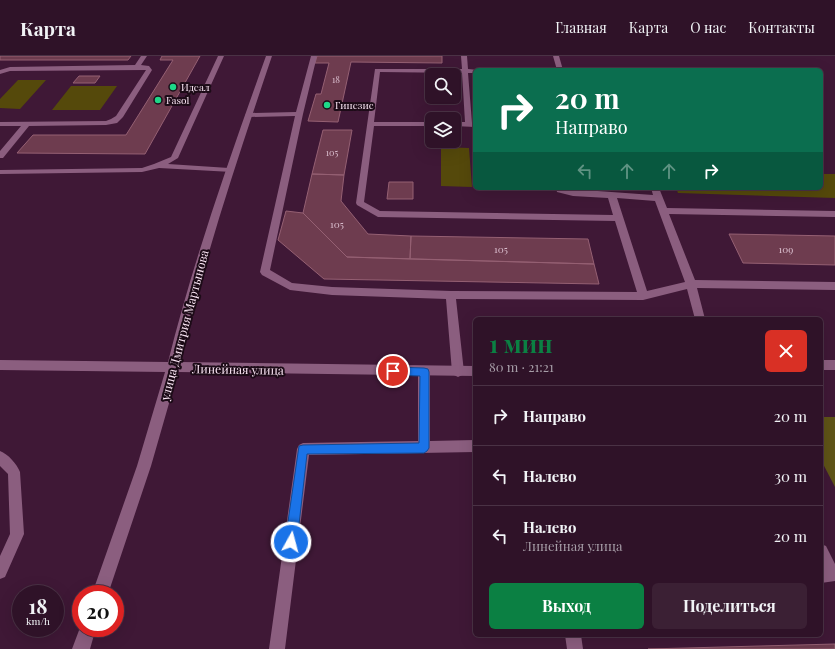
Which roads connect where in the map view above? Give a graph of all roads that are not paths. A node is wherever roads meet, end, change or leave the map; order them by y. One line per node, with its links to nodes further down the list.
1 (144, 56): 7 (lane)
2 (221, 56): 21 (lane)
3 (269, 56): 13 (street, улица Дмитрия Мартынова)
4 (314, 56): 12 (lane)
5 (464, 56): 9 (lane)
6 (556, 56): 8 (lane)
7 (137, 67): 11 (lane); 14 (lane)
8 (559, 68)
9 (465, 70): 10 (lane); 16 (lane); 19 (lane)
10 (473, 71)
11 (0, 72)
12 (299, 114): 13 (lane); 33 (lane)
13 (249, 115): 22 (street, улица Дмитрия Мартынова)
14 (28, 123): 15 (lane); 20 (lane)
15 (0, 124)
16 (370, 124): 17 (lane); 30 (lane)
17 (425, 124)
18 (461, 124): 19 (lane)
19 (472, 125)
20 (0, 156)
21 (157, 166): 22 (lane); 23 (lane)
22 (229, 170): 39 (street, улица Дмитрия Мартынова)
23 (0, 172)
24 (560, 190): 26 (lane)
25 (656, 190): 27 (lane)
26 (611, 194): 27 (lane); 30 (lane)
27 (658, 198): 28 (lane)
28 (663, 211): 29 (lane); 31 (lane)
29 (835, 214)
30 (617, 218): 34 (lane)
31 (691, 284): 32 (lane); 34 (lane); 35 (lane)
32 (835, 286)
33 (450, 295): 34 (lane); 42 (lane)
34 (643, 296)
35 (699, 317)
36 (835, 364): 38 (street)
37 (0, 365): 39 (street, Линейная улица)
38 (823, 365)
39 (173, 367): 41 (street, Линейная улица); 49 (street, улица Дмитрия Мартынова)
40 (473, 371): 42 (street, Линейная улица)
41 (424, 372): 42 (street, Линейная улица); 44 (lane)
42 (458, 372)
43 (473, 446): 44 (lane)
44 (424, 448): 53 (lane)
45 (0, 457): 47 (lane)
46 (823, 555): 48 (lane)
47 (0, 572)
48 (823, 576)
49 (103, 585)
50 (85, 637): 52 (street)
51 (573, 637): 54 (lane)
52 (81, 649)
53 (277, 649)
54 (575, 649)

